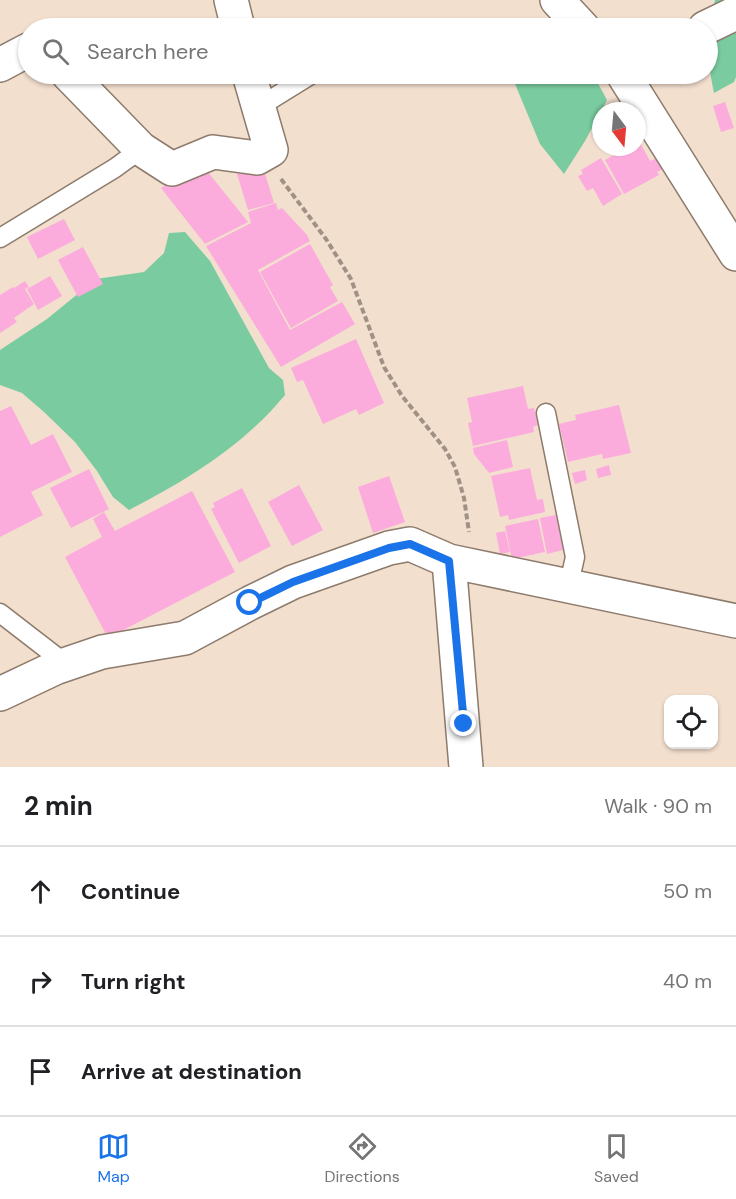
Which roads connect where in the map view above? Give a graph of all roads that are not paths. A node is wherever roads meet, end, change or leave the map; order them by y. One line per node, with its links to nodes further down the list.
1 (231, 0): 4 (street)
2 (557, 0): 5 (street)
3 (736, 14): 6 (street)
4 (236, 18)
5 (574, 18)
6 (718, 22)
7 (18, 55): 8 (street)
8 (0, 65)
9 (78, 84): 14 (street)
10 (252, 84): 13 (street)
11 (296, 84): 13 (lane)
12 (629, 84): 16 (street)
13 (259, 104): 14 (street)
14 (141, 149): 15 (lane)
15 (0, 238)
16 (736, 254)
17 (546, 413): 19 (lane)
18 (460, 563): 19 (street); 22 (street); 24 (street)
19 (569, 584): 21 (street)
20 (0, 613): 22 (lane)
21 (736, 621)
22 (66, 664): 23 (street)
23 (0, 694)
24 (466, 767)

